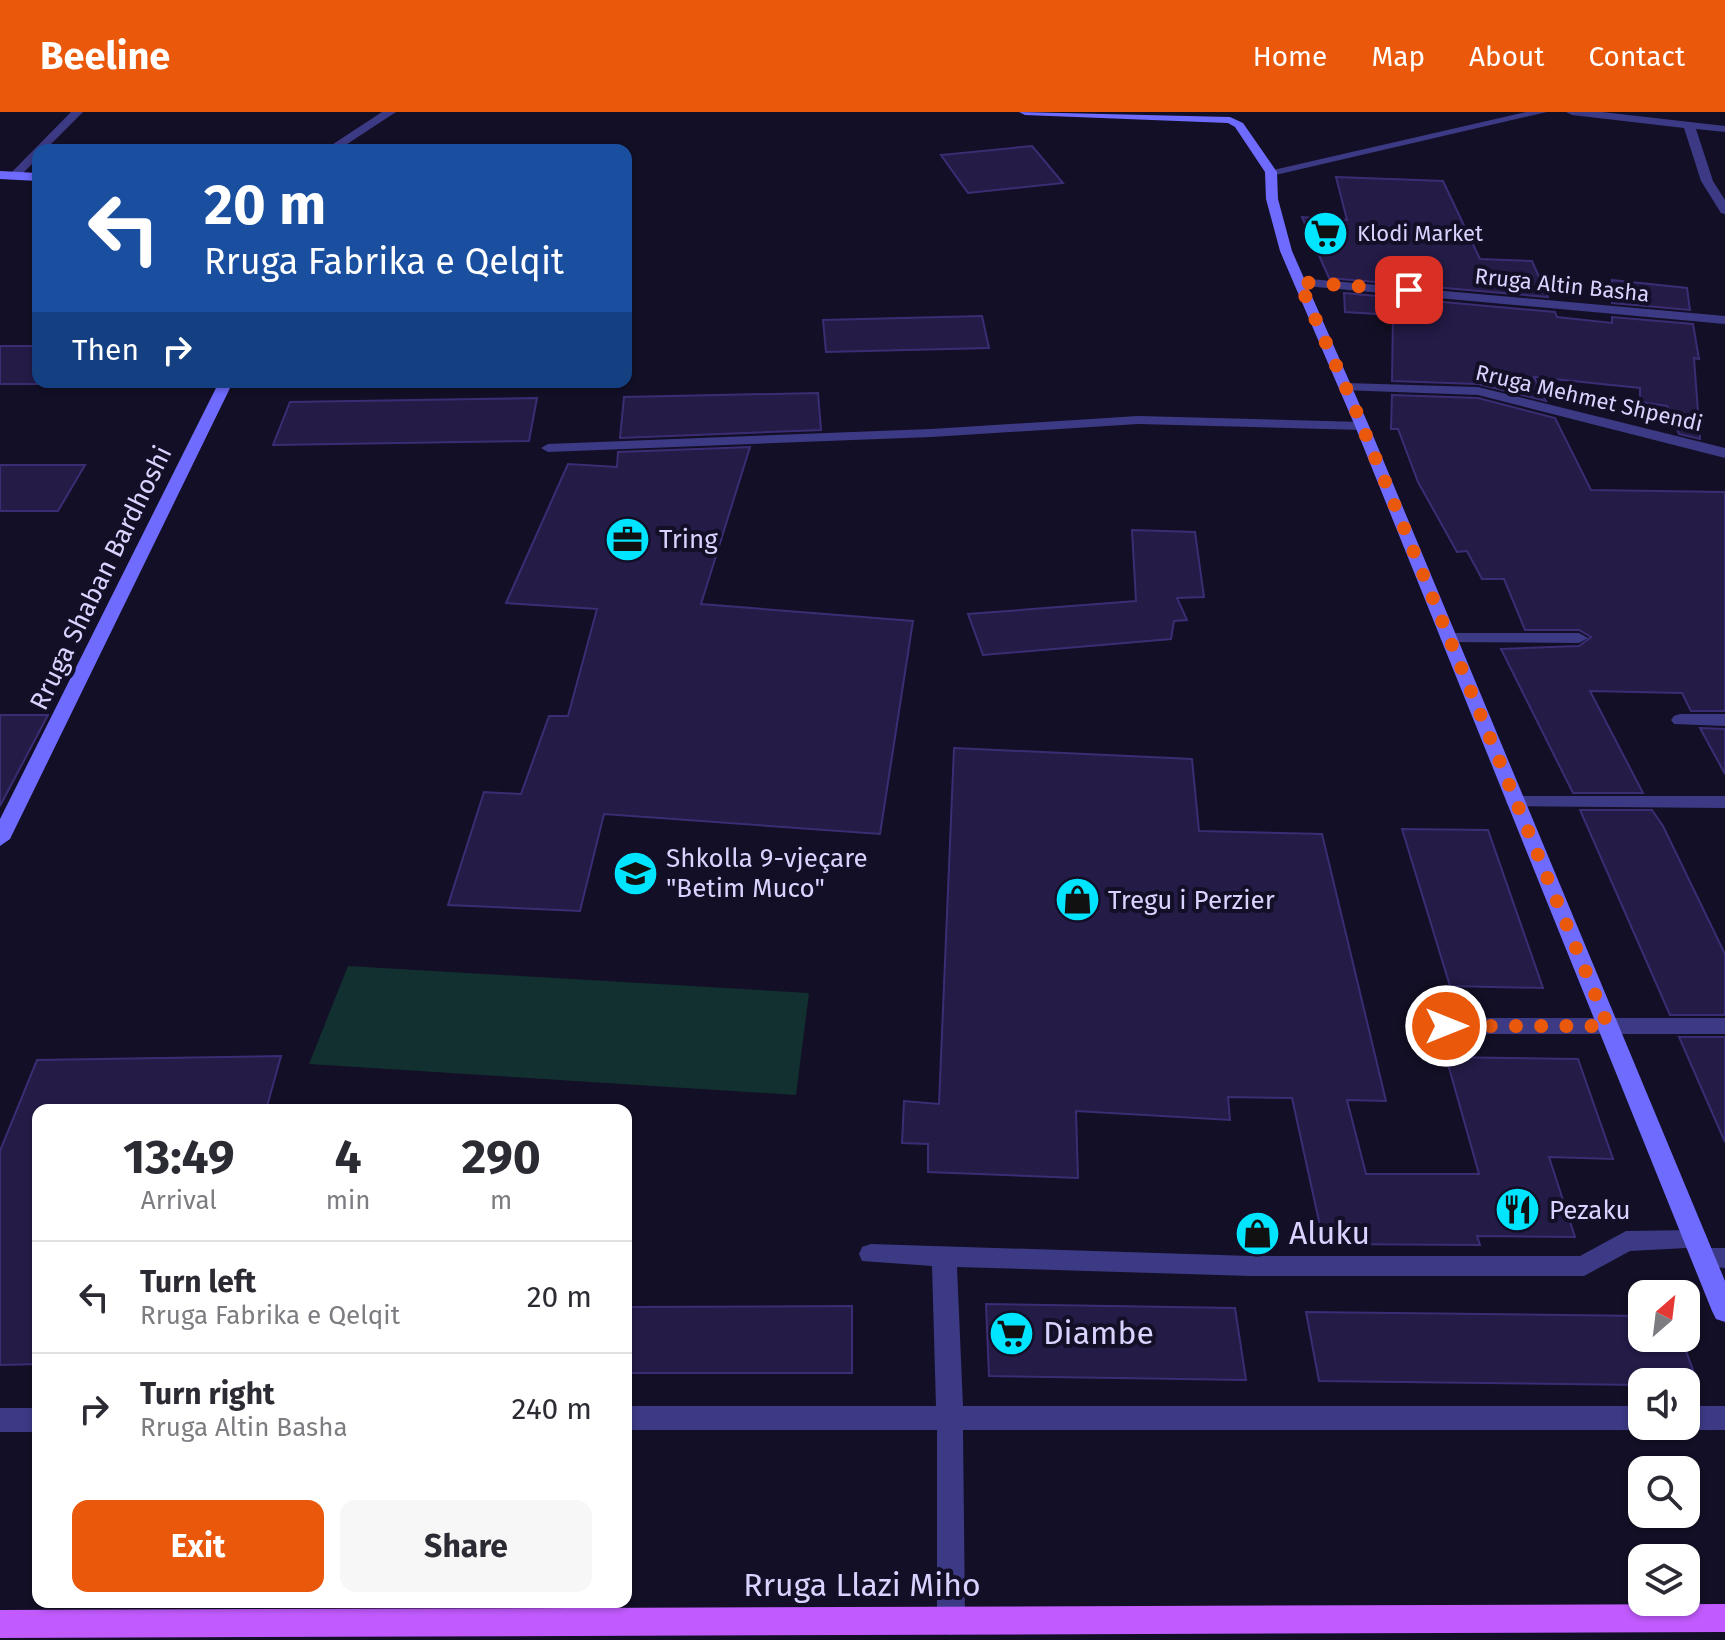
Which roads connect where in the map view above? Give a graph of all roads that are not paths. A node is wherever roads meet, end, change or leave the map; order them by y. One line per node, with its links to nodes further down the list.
1 (77, 112): 8 (street)
2 (390, 112): 9 (street)
3 (1025, 112): 11 (street)
4 (1541, 112): 11 (street)
5 (1572, 112): 6 (street)
6 (1689, 126): 7 (street); 15 (street)
7 (1725, 129)
8 (45, 144)
9 (339, 144)
10 (32, 157): 13 (street)
11 (1271, 172): 16 (street)
12 (0, 175): 13 (street)
13 (14, 176): 14 (street)
14 (32, 177)
15 (1725, 210)
16 (1299, 282): 17 (street, Rruga Altin Basha); 18 (street)
17 (1725, 320)
18 (1346, 387): 20 (street); 22 (street, Rruga Mehmet Shpendi)
19 (223, 388): 29 (street, Rruga Shaban Bardhoshi)
20 (1362, 426): 21 (street); 23 (street)
21 (548, 448)
22 (1725, 453)
23 (1449, 638): 24 (street); 27 (street)
24 (1579, 638)
25 (1680, 720): 26 (street)
26 (1725, 720)
27 (1516, 802): 28 (street); 31 (street)
28 (1725, 802)
29 (0, 839)
30 (1446, 1026): 31 (street)
31 (1608, 1026): 32 (street); 33 (street)
32 (1725, 1026)
33 (1708, 1252): 35 (street); 36 (street)
34 (871, 1254): 35 (street)
35 (944, 1256): 37 (street)
36 (1725, 1311)
37 (950, 1417): 38 (street); 39 (street); 45 (street)
38 (632, 1418)
39 (1628, 1418)
40 (1700, 1418): 41 (street)
41 (1725, 1418)
42 (0, 1420): 43 (street)
43 (32, 1420)
44 (1725, 1618): 45 (main road, Rruga Llazi Miho)
45 (951, 1621): 47 (main road, Rruga Llazi Miho)
46 (0, 1624): 48 (main road, Rruga Llazi Miho)
47 (603, 1631): 48 (main road, Rruga Llazi Miho)
48 (114, 1632)

